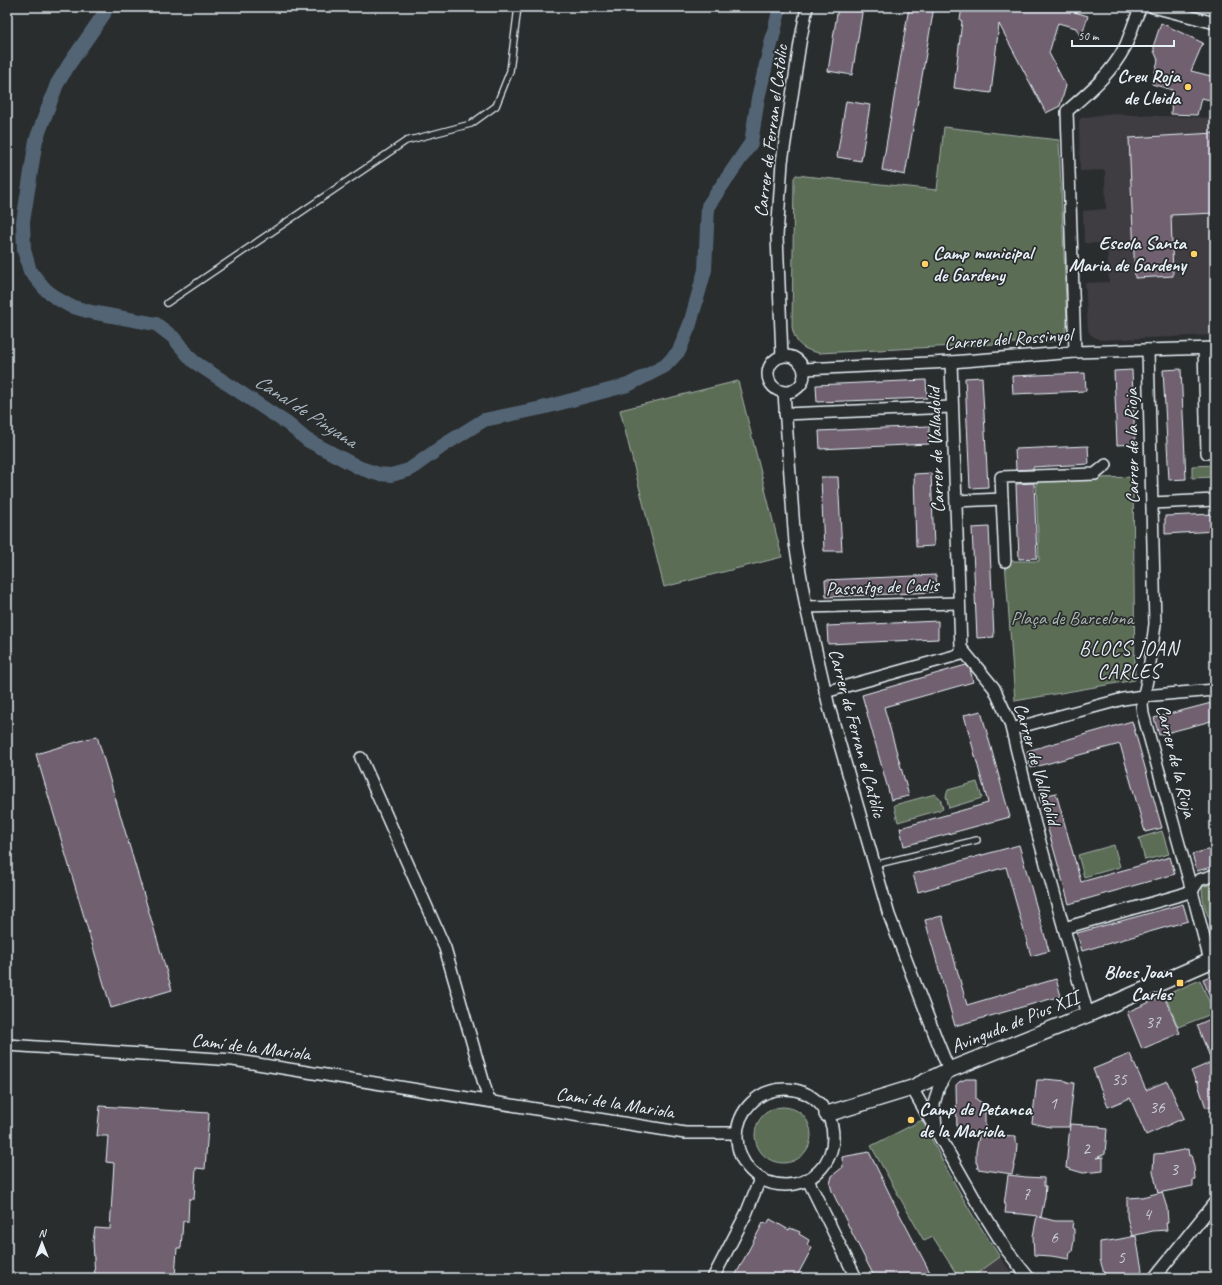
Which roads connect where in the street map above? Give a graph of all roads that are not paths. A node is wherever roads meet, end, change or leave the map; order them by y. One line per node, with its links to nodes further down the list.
1 (518, 7): 6 (lane)
2 (806, 7): 10 (street, Carrer de Ferran el Catòlic)
3 (1141, 7): 9 (street)
4 (1152, 7): 5 (street)
5 (1215, 23)
6 (167, 303)
7 (1210, 349): 8 (street, Carrer del Rossinyol); 16 (street)
8 (1148, 350): 9 (street, Carrer del Rossinyol); 21 (street, Carrer de la Rioja)
9 (1075, 352): 11 (street, Carrer del Rossinyol)
10 (782, 356): 12 (street); 13 (street)
11 (951, 362): 12 (street, Carrer del Rossinyol); 14 (street, Carrer de Valladolid)
12 (804, 369): 13 (street)
13 (784, 393): 15 (street, Carrer de Ferran el Catòlic)
14 (952, 407): 15 (street); 20 (street, Carrer de Valladolid)
15 (785, 414): 24 (street, Carrer de Ferran el Catòlic)
16 (1207, 453)
17 (1106, 465): 18 (street)
18 (1002, 499): 20 (street); 22 (street)
19 (1215, 500): 21 (street)
20 (956, 501): 23 (street, Carrer de Valladolid)
21 (1152, 503): 28 (street, Carrer de la Rioja)
22 (1005, 561)
23 (959, 603): 24 (street, Passatge de Cadis); 25 (street, Carrer de Valladolid)
24 (806, 608): 27 (street, Carrer de Ferran el Catòlic)
25 (965, 652): 27 (street); 29 (street, Carrer de Valladolid)
26 (1215, 690): 28 (street)
27 (825, 692): 32 (street, Carrer de Ferran el Catòlic)
28 (1143, 696): 29 (street); 34 (street, Carrer de la Rioja)
29 (1012, 729): 35 (street, Carrer de Valladolid)
30 (361, 758): 41 (street)
31 (977, 840): 32 (lane)
32 (874, 866): 39 (street, Carrer de Ferran el Catòlic)
33 (1215, 875): 34 (street)
34 (1192, 891): 35 (street); 36 (street, Carrer de la Rioja)
35 (1064, 928): 37 (street, Carrer de Valladolid)
36 (1212, 960): 37 (street, Avinguda de Pius XII)
37 (1088, 1015): 39 (street, Avinguda de Pius XII)
38 (7, 1045): 41 (street, Camí de la Mariola)
39 (950, 1070): 40 (street, Avinguda de Pius XII); 43 (street)
40 (912, 1088): 42 (street, Avinguda de Pius XII); 43 (street)
41 (489, 1101): 44 (street, Camí de la Mariola)
42 (827, 1114): 44 (street); 46 (street)
43 (936, 1130): 50 (street)
44 (737, 1133): 45 (street)
45 (760, 1179): 46 (street); 48 (street)
46 (808, 1180): 49 (street)
47 (1214, 1205): 51 (street)
48 (713, 1278)
49 (856, 1278)
50 (1029, 1278)
51 (1154, 1278)

